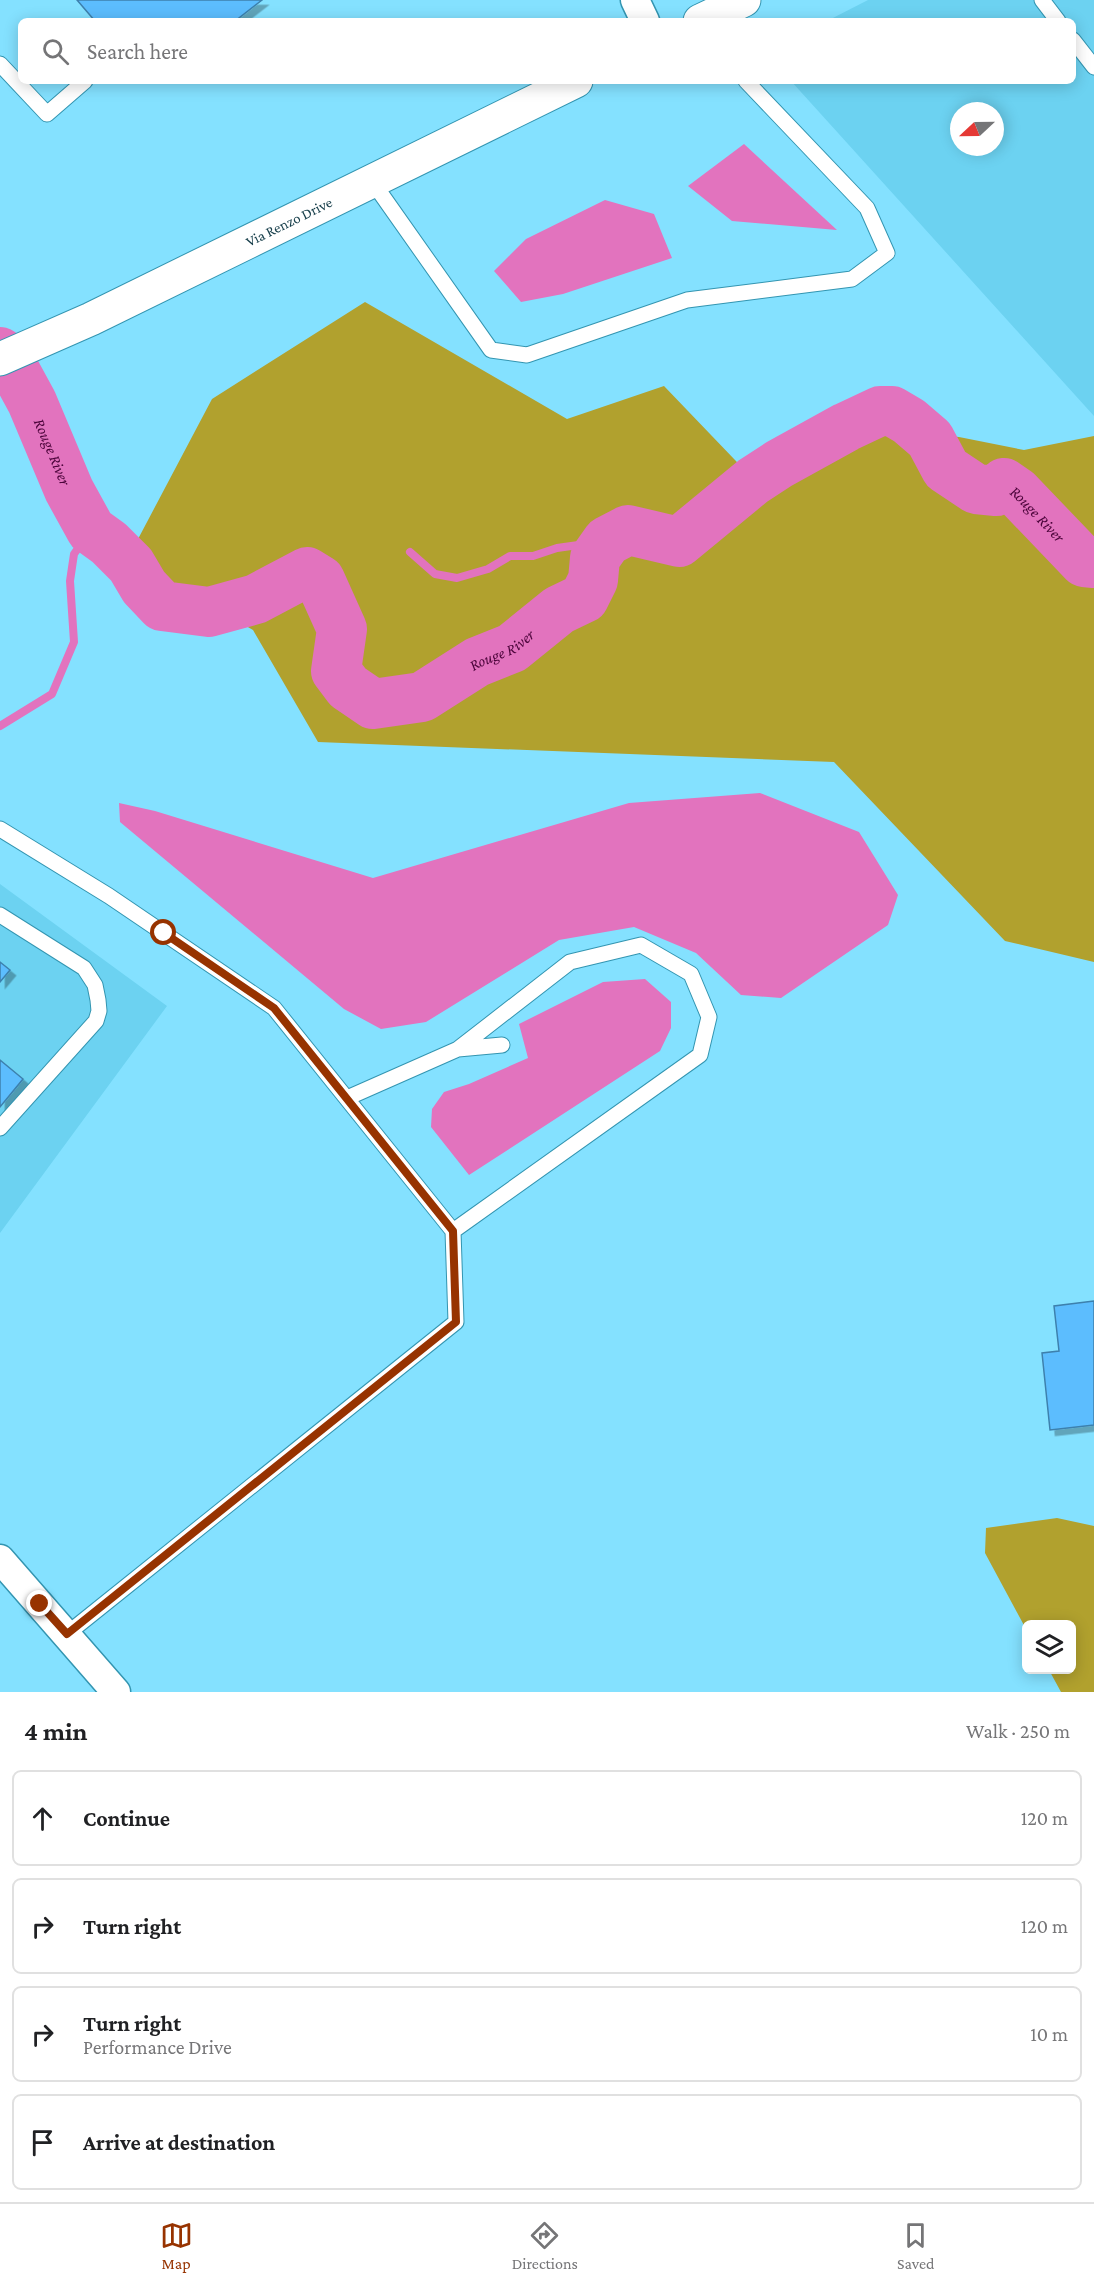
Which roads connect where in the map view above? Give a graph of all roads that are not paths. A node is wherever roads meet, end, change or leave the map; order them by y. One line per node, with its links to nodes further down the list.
1 (635, 0): 4 (street)
2 (744, 0): 5 (street)
3 (1042, 0): 6 (lane)
4 (644, 18)
5 (706, 18)
6 (1056, 18)
7 (1076, 44): 9 (lane)
8 (0, 64): 10 (lane)
9 (1094, 67)
10 (18, 83)
11 (19, 84): 12 (lane)
12 (82, 84)
13 (570, 84): 15 (street, Via Renzo Drive)
14 (749, 84): 15 (lane)
15 (372, 181): 16 (street, Via Renzo Drive)
16 (0, 359)
17 (0, 829): 21 (lane)
18 (0, 915): 22 (lane)
19 (502, 1045): 20 (lane)
20 (458, 1049): 21 (lane); 23 (lane)
21 (347, 1098): 23 (lane)
22 (0, 1128)
23 (453, 1231): 25 (lane)
24 (0, 1558): 25 (street)
25 (67, 1634): 26 (street)
26 (116, 1692)

